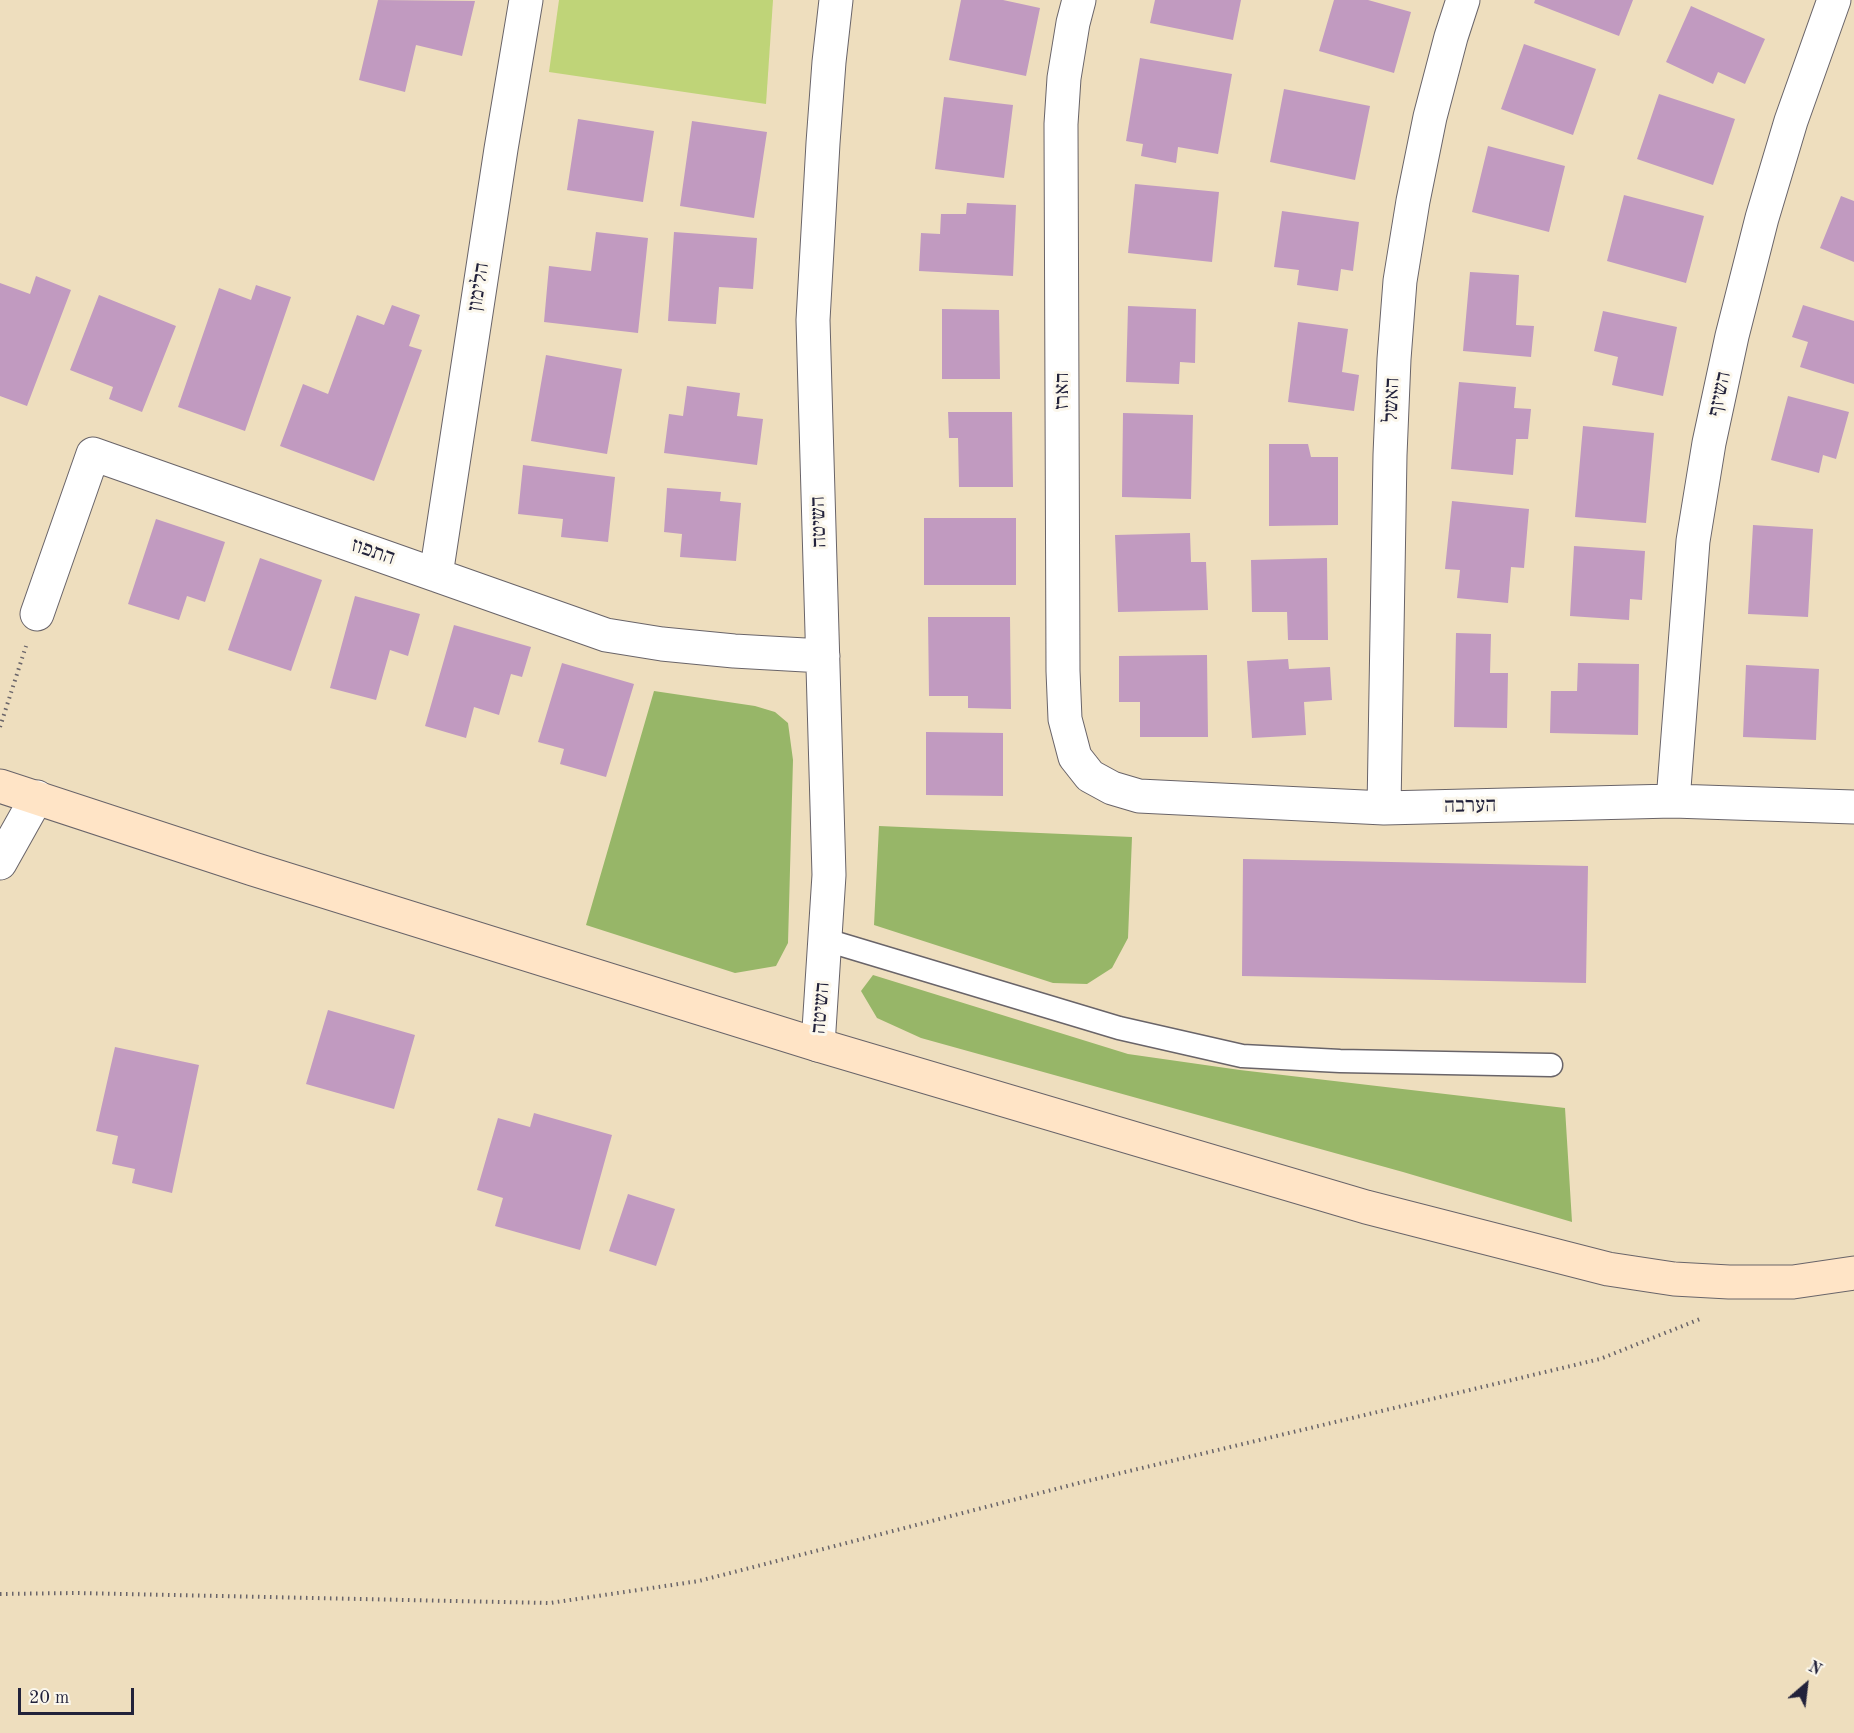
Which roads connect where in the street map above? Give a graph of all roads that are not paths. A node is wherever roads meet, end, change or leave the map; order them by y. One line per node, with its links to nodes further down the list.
1 (526, 0): 7 (street, הלימון)
2 (836, 0): 9 (street, השיטה)
3 (1079, 0): 10 (street, הארז)
4 (1463, 0): 15 (street, האשל)
5 (1836, 0): 6 (street); 13 (street, השיזף)
6 (1854, 8)
7 (435, 574): 8 (street, התפוז); 9 (street, התפוז)
8 (37, 614)
9 (823, 656): 17 (street, השיטה)
10 (1090, 776): 15 (street, הערבה)
11 (0, 786): 12 (street)
12 (37, 797): 16 (street); 18 (street)
13 (1673, 801): 14 (street, הערבה); 15 (street, הערבה)
14 (1854, 807)
15 (1384, 808)
16 (0, 863)
17 (826, 940): 18 (street, השיטה); 19 (lane)
18 (818, 1045): 20 (street)
19 (1551, 1065)
20 (1854, 1273)

